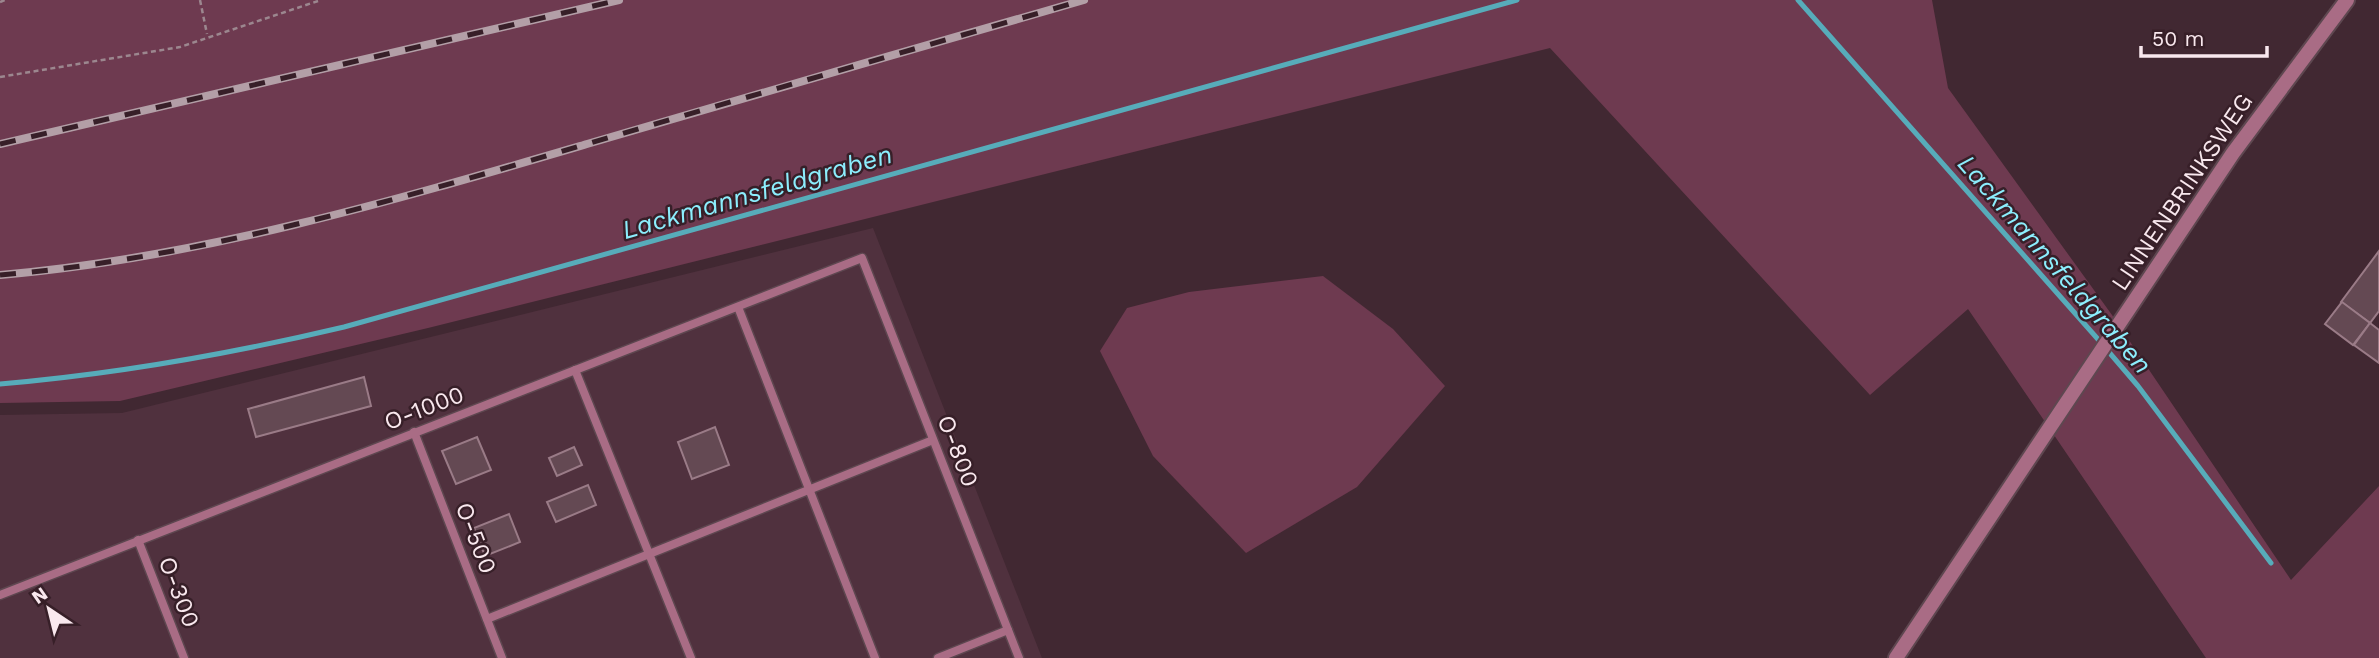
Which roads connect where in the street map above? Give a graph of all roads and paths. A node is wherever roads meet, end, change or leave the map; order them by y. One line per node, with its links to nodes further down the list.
1 (5, 0): 5 (path)
2 (200, 0): 6 (path)
3 (321, 0): 6 (path)
4 (2347, 0): 25 (street, LINNENBRINKSWEG)
5 (0, 2)
6 (207, 35): 7 (path)
7 (0, 77)
8 (862, 258): 9 (lane, O-1000); 12 (lane, O-800)
9 (737, 307): 10 (lane, O-1000); 13 (lane)
10 (575, 370): 11 (lane, O-1000); 15 (lane)
11 (414, 432): 14 (lane, O-1000); 17 (lane, O-500)
12 (933, 440): 13 (lane); 18 (lane, O-800)
13 (809, 490): 15 (lane); 22 (lane)
14 (138, 540): 16 (lane, O-1000); 19 (lane, O-300)
15 (649, 554): 17 (lane); 21 (lane)
16 (0, 596)
17 (487, 619): 20 (lane, O-500)
18 (1008, 630): 23 (lane); 24 (lane, O-800)
19 (184, 658)
20 (502, 658)
21 (691, 658)
22 (875, 658)
23 (938, 658)
24 (1018, 658)
25 (1896, 658)

